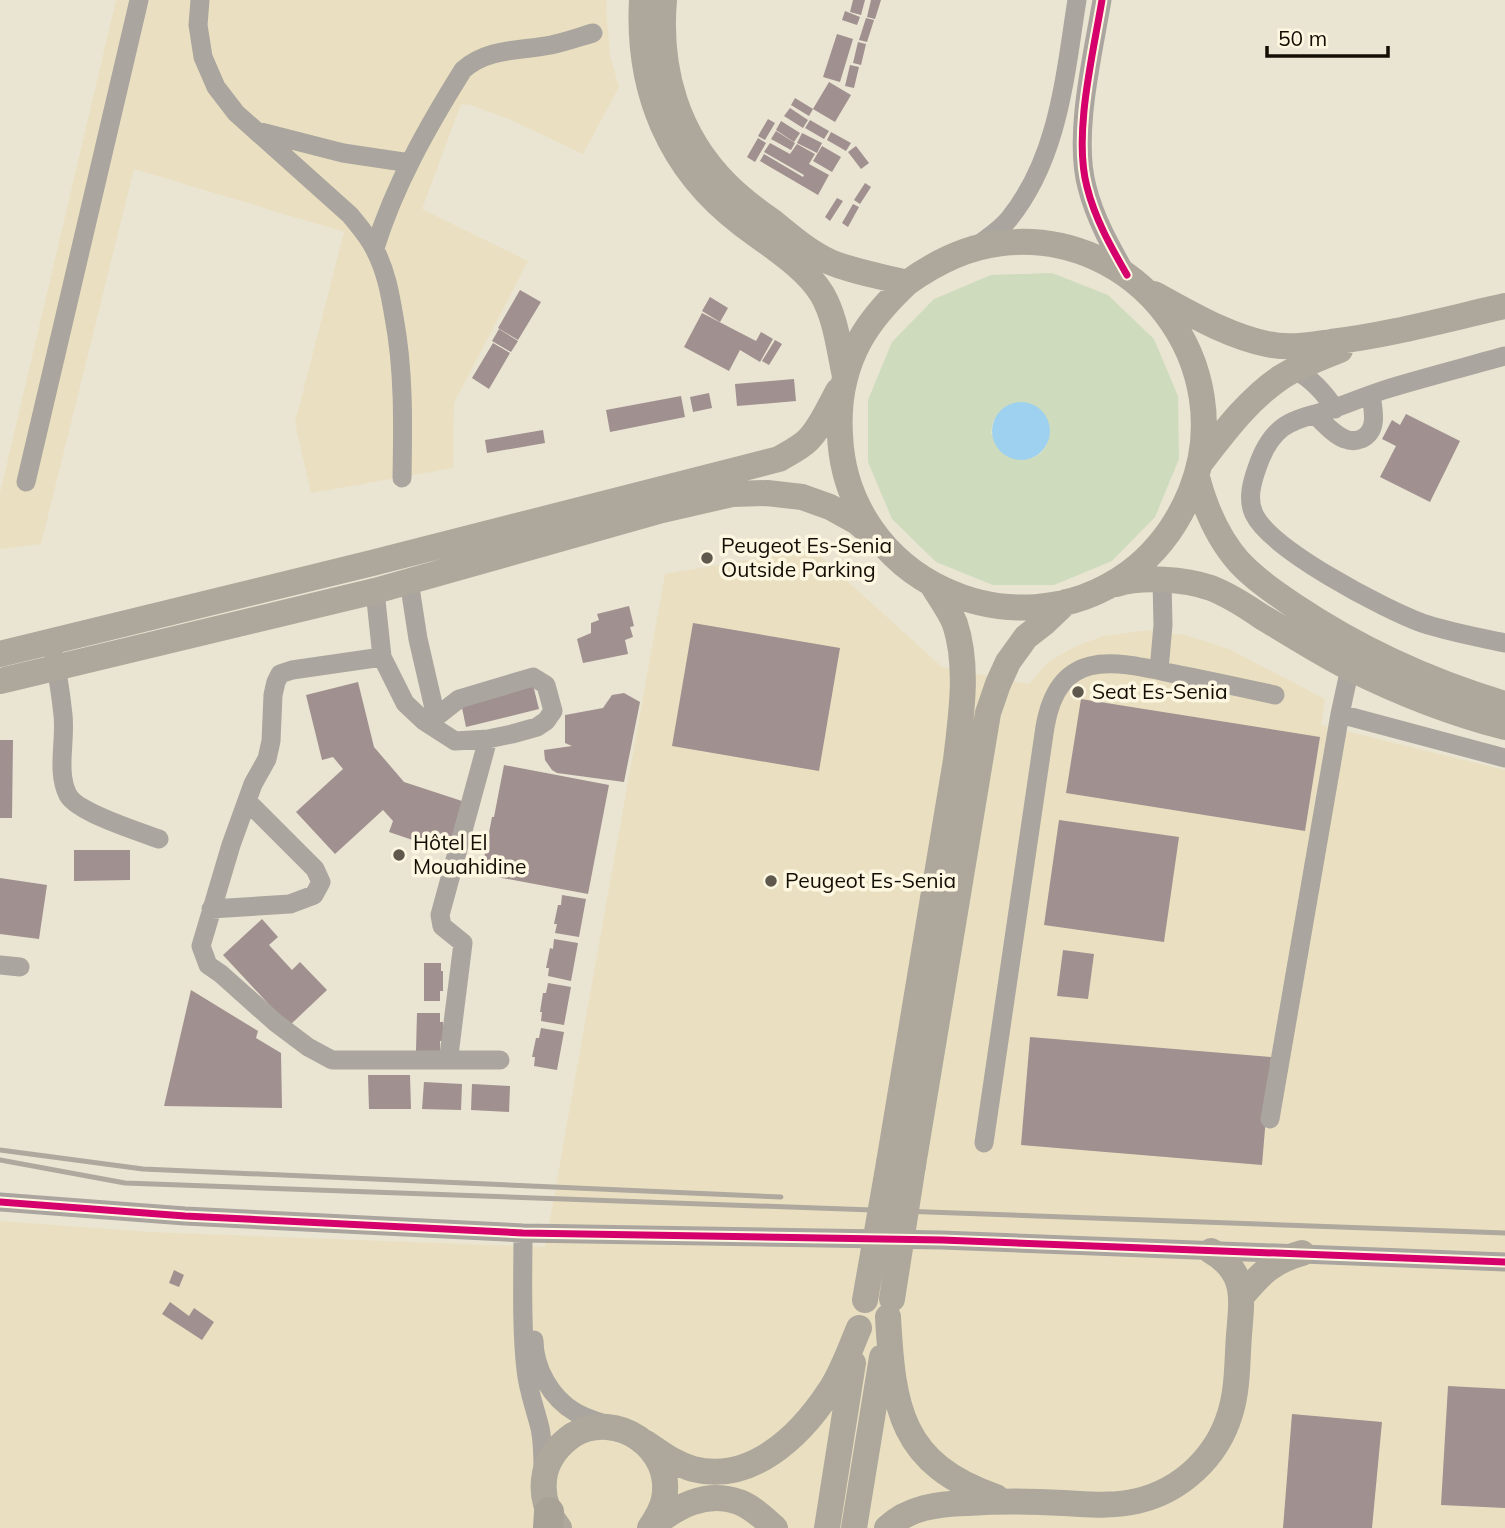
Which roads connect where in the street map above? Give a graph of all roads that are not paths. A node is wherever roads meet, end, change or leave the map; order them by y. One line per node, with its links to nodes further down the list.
1 (139, 0): 24 (street)
2 (200, 0): 8 (street)
3 (642, 0): 18 (main road)
4 (664, 0): 12 (main road)
5 (1077, 0): 11 (street)
6 (1102, 0): 13 (street)
7 (593, 33): 9 (street)
8 (254, 130): 9 (street); 10 (street)
9 (410, 163): 10 (street)
10 (374, 247): 23 (street)
11 (976, 248): 12 (main road); 13 (main road)
12 (907, 282): 18 (main road)
13 (1136, 282): 15 (main road); 22 (main road)
14 (1505, 306): 15 (main road)
15 (1367, 338): 17 (main road)
16 (1505, 356): 19 (street)
17 (1295, 370): 20 (street); 22 (main road)
18 (845, 378): 25 (main road); 26 (main road)
19 (1371, 395): 20 (street); 21 (street)
20 (1335, 409): 21 (street)
21 (1315, 415): 33 (street)
22 (1198, 470): 30 (main road); 41 (main road)
23 (402, 478)
24 (26, 482)
25 (886, 548): 28 (main road); 29 (main road)
26 (372, 564): 31 (main road); 35 (main road)
27 (1162, 580): 30 (main road); 37 (main road); 38 (street)
28 (409, 581): 31 (main road); 43 (street)
29 (933, 586): 32 (main road); 54 (main road)
30 (1104, 588): 32 (main road)
31 (375, 591): 35 (main road); 36 (street)
32 (1066, 602): 54 (main road)
33 (1505, 643)
34 (0, 654): 35 (main road)
35 (53, 655): 39 (main road); 48 (street)
36 (382, 657): 43 (street); 47 (street)
37 (1350, 668): 42 (street); 44 (main road)
38 (1159, 670): 40 (street); 53 (street)
39 (0, 681)
40 (1275, 695)
41 (1505, 704)
42 (1340, 714): 46 (street); 52 (street)
43 (430, 719): 45 (street); 45 (street)
44 (1505, 727)
45 (488, 739): 50 (street)
46 (1505, 758)
47 (247, 801): 49 (street); 49 (street)
48 (159, 839)
49 (211, 909): 51 (street)
50 (449, 1055)
51 (500, 1060)
52 (1270, 1119)
53 (984, 1143)
54 (901, 1164): 61 (main road, bridge); 62 (main road, bridge)
55 (0, 1202): 56 (street)
56 (529, 1233): 57 (street); 63 (street); 65 (street)
57 (1211, 1251): 58 (street); 60 (main road)
58 (1302, 1253): 59 (street); 60 (main road)
59 (1505, 1262)
60 (1242, 1296): 66 (main road)
61 (890, 1308): 66 (main road); 67 (main road)
62 (859, 1328): 64 (main road); 71 (main road)
63 (611, 1427): 64 (main road); 65 (main road)
64 (646, 1443): 69 (main road)
65 (543, 1482): 68 (main road)
66 (1008, 1500): 72 (main road)
67 (857, 1520)
68 (552, 1523)
69 (650, 1528): 70 (main road)
70 (775, 1528)
71 (827, 1528)
72 (887, 1528)

